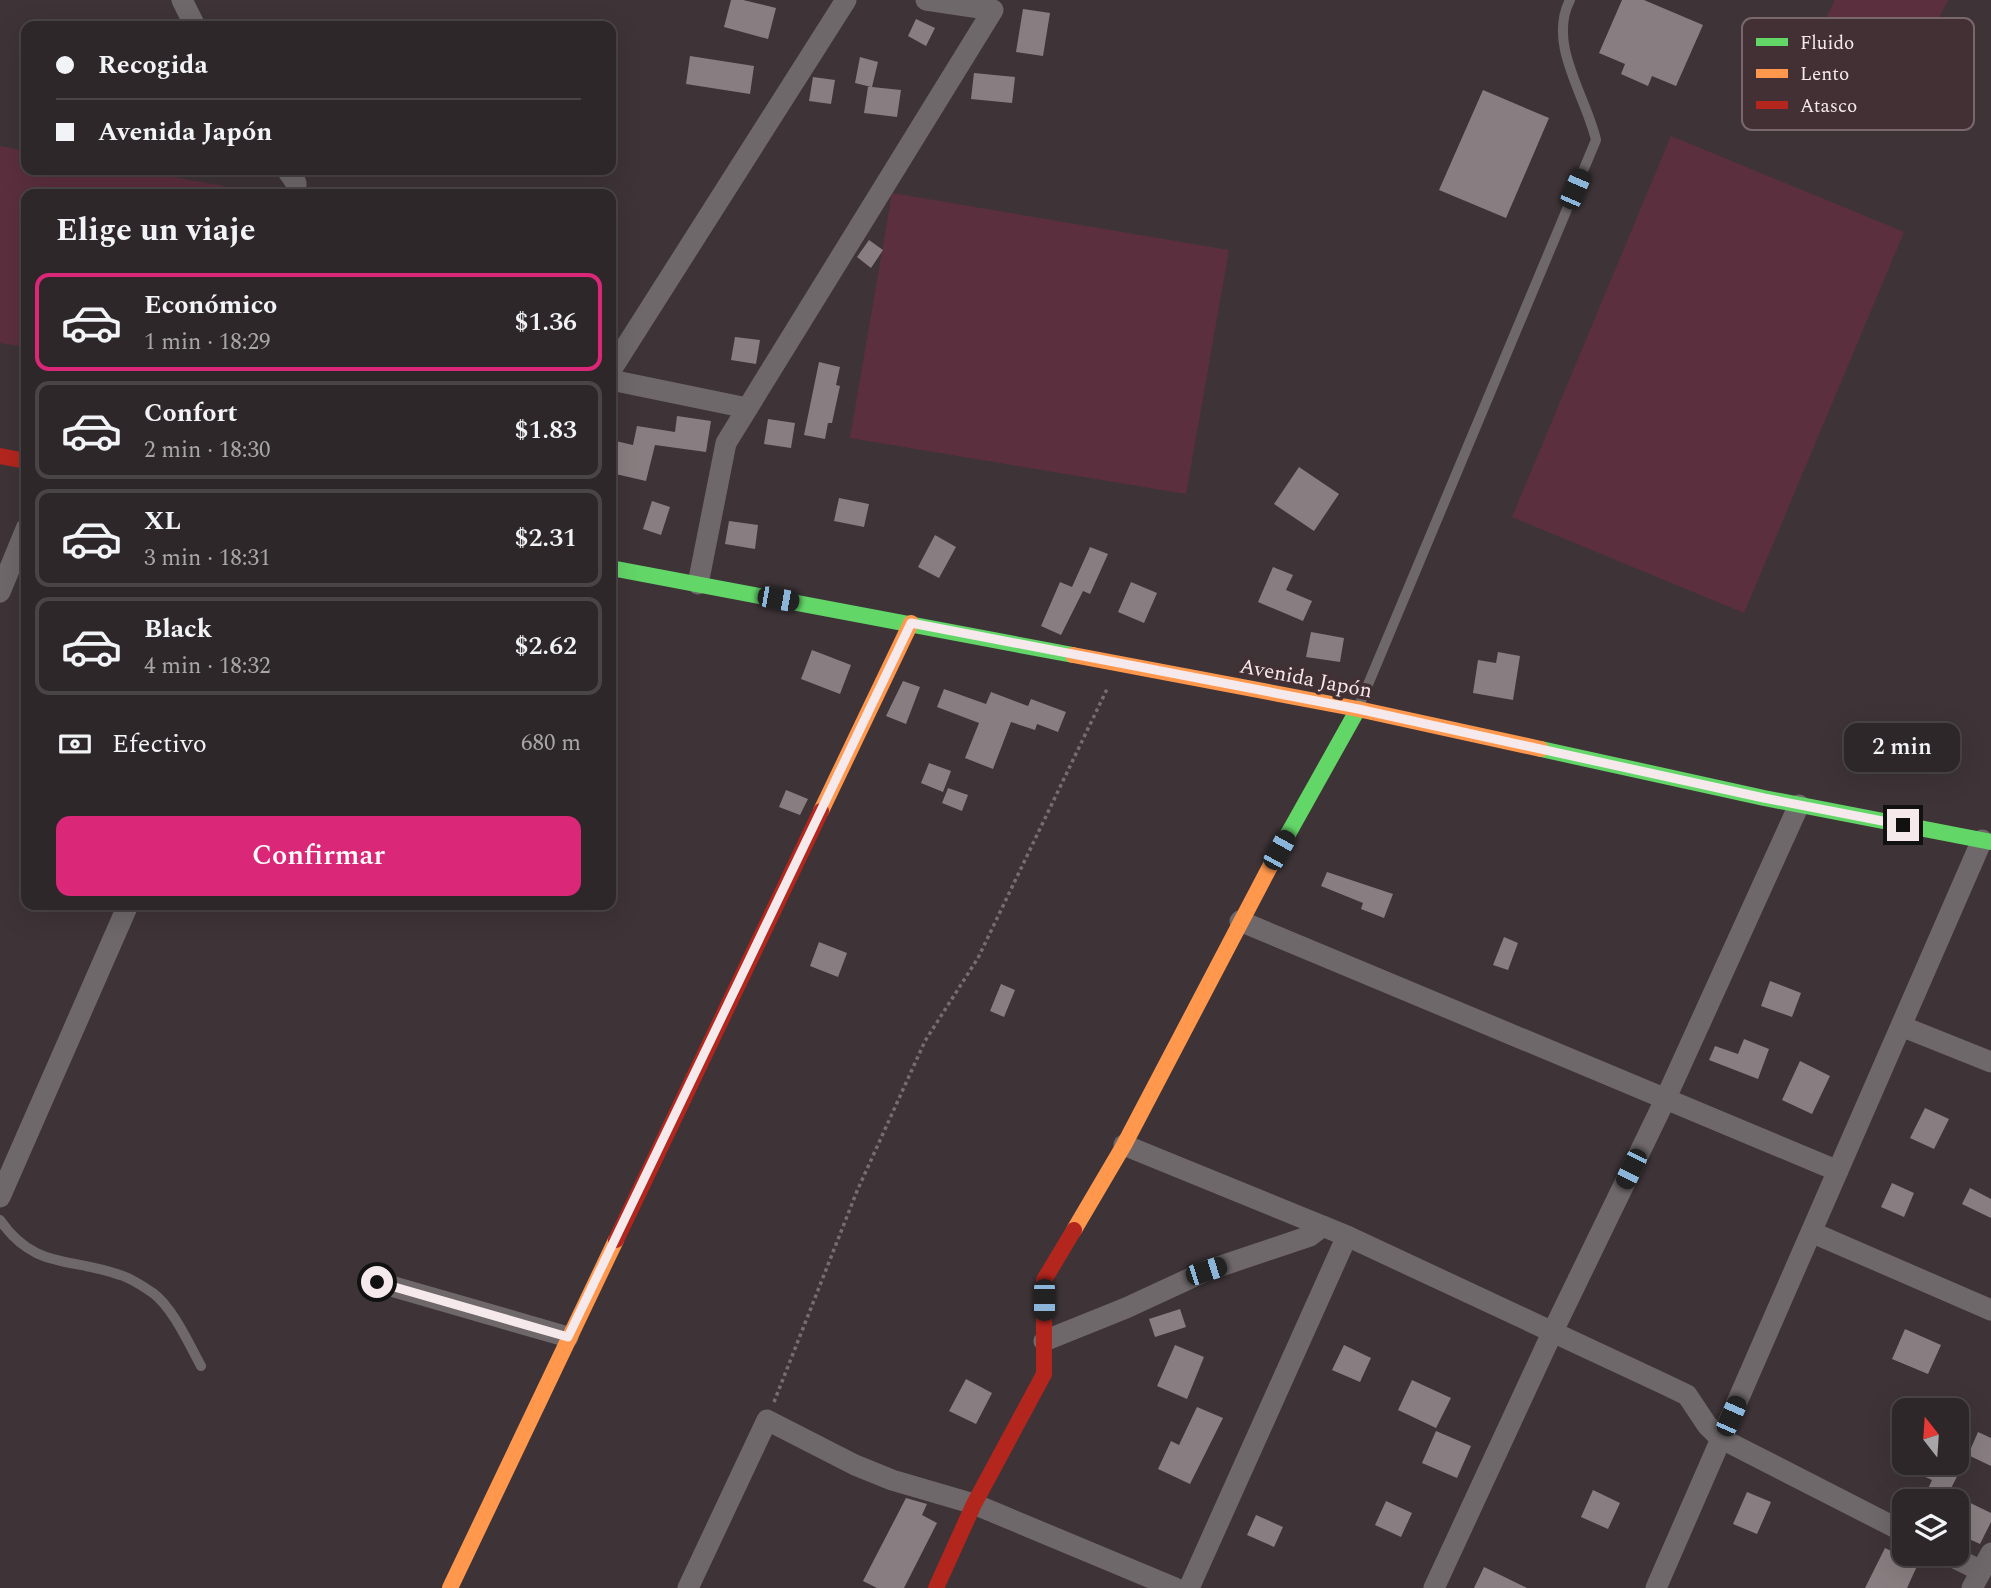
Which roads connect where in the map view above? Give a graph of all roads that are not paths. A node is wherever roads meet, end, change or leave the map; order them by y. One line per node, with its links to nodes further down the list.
1 (182, 0): 5 (street)
2 (846, 0): 6 (street)
3 (926, 0): 8 (street)
4 (1570, 0): 16 (lane)
5 (192, 21)
6 (616, 362)
7 (616, 381): 8 (street)
8 (747, 408): 13 (street)
9 (0, 456): 10 (street)
10 (21, 460)
11 (21, 541): 14 (street)
12 (616, 569): 13 (street, Avenida Japón)
13 (698, 584): 15 (street, Avenida Japón)
14 (0, 592)
15 (911, 623): 16 (street, Avenida Japón); 34 (street)
16 (1358, 709): 17 (street, Avenida Japón); 20 (street)
17 (1799, 805): 18 (street, Avenida Japón); 23 (street)
18 (1986, 841): 21 (street)
19 (126, 910): 26 (street)
20 (1240, 921): 23 (street); 24 (street)
21 (1901, 1026): 22 (street); 25 (street)
22 (1991, 1062)
23 (1665, 1100): 25 (street); 33 (street)
24 (1124, 1145): 28 (street); 35 (street)
25 (1838, 1171): 29 (street)
26 (0, 1197)
27 (0, 1220): 36 (lane)
28 (1323, 1226): 30 (street); 35 (street)
29 (1811, 1232): 32 (street); 37 (street)
30 (1347, 1236): 33 (street); 47 (street)
31 (377, 1282): 34 (street)
32 (1991, 1310)
33 (1553, 1331): 37 (street); 48 (street)
34 (568, 1337): 43 (street)
35 (1044, 1341): 38 (street)
36 (201, 1366)
37 (1720, 1438): 39 (street); 49 (street)
38 (974, 1504): 44 (street); 45 (street); 46 (street)
39 (1892, 1526)
40 (1991, 1553): 42 (street)
41 (1960, 1566): 42 (street)
42 (1976, 1580)
43 (450, 1588)
44 (688, 1588)
45 (936, 1588)
46 (1175, 1588)
47 (1189, 1588)
48 (1434, 1588)
49 (1656, 1588)

